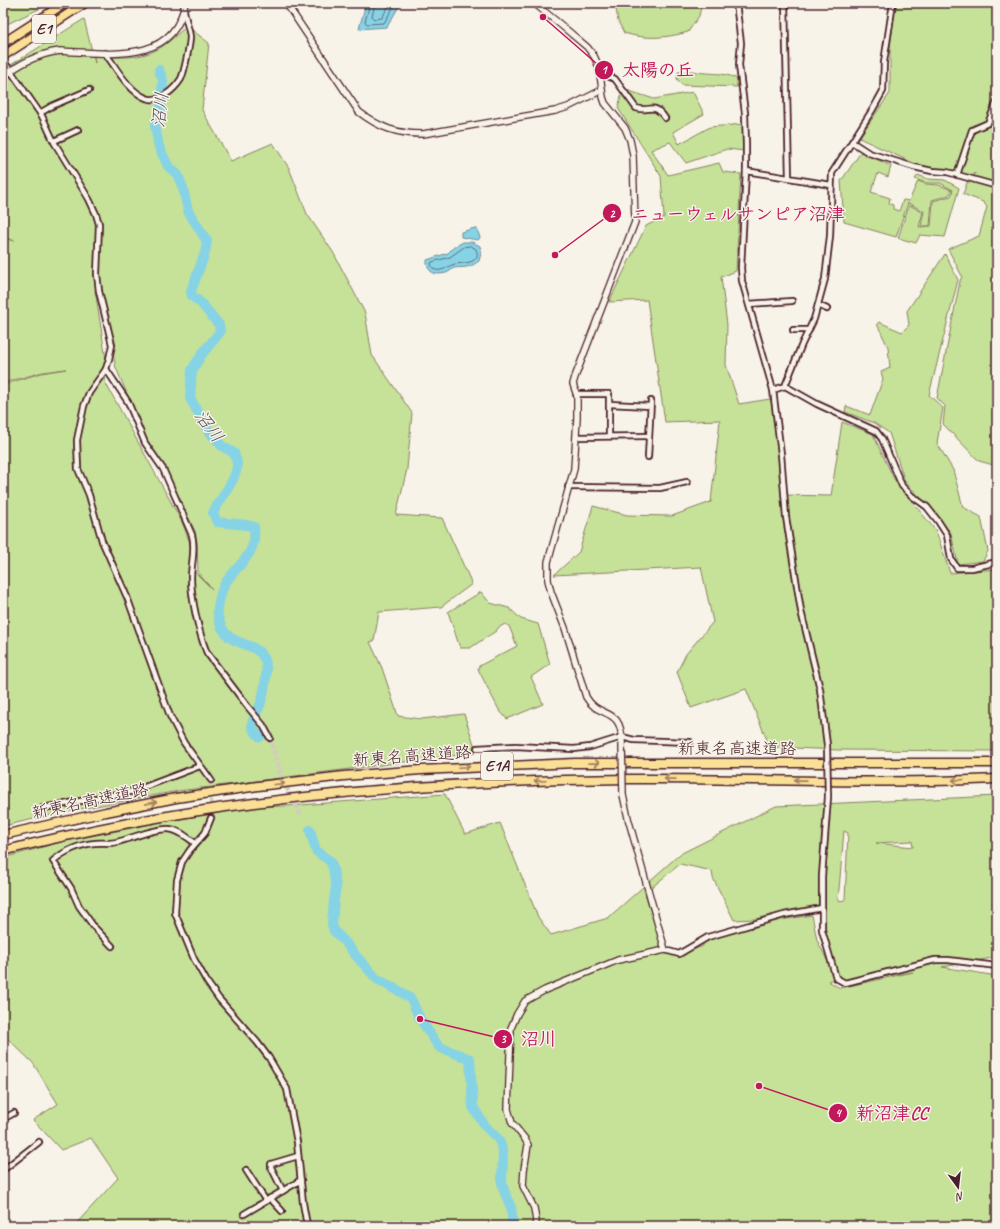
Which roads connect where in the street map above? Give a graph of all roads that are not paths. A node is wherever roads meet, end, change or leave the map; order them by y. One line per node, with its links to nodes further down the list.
1 (65, 3): 10 (highway, E1)
2 (85, 3): 12 (highway, E1)
3 (185, 3): 9 (street)
4 (286, 3): 18 (street)
5 (534, 3): 14 (street)
6 (736, 3): 25 (street)
7 (785, 3): 27 (street)
8 (893, 3): 24 (street)
9 (184, 10): 11 (street); 11 (street)
10 (3, 43)
11 (105, 53): 15 (street)
12 (3, 56)
13 (3, 60): 15 (street)
14 (599, 67): 18 (street); 21 (street)
15 (9, 70): 16 (street); 20 (street)
16 (3, 77)
17 (89, 90): 20 (street)
18 (602, 90): 39 (street)
19 (997, 101): 26 (street)
20 (40, 113): 23 (street)
21 (666, 118)
22 (78, 130): 23 (street)
23 (54, 141): 36 (street)
24 (852, 142): 26 (street); 28 (street)
25 (746, 171): 27 (street); 31 (street)
26 (958, 175): 29 (street)
27 (789, 178): 28 (street)
28 (831, 185): 32 (street)
29 (997, 186)
30 (792, 301): 31 (street)
31 (749, 304): 38 (street)
32 (818, 306): 33 (street); 35 (street)
33 (827, 310)
34 (793, 330): 35 (street)
35 (808, 330): 37 (street)
36 (106, 369): 48 (street); 53 (street)
37 (785, 386): 38 (street); 47 (street)
38 (774, 390): 61 (street, bridge)
39 (576, 394): 40 (street); 43 (street)
40 (609, 404): 41 (street); 42 (street)
41 (609, 436): 42 (street); 43 (street)
42 (649, 436): 44 (street)
43 (577, 437): 46 (street)
44 (648, 457)
45 (687, 482): 46 (street)
46 (568, 487): 49 (street)
47 (997, 562)
48 (270, 738)
49 (622, 740): 50 (street); 51 (street); 63 (street, bridge)
50 (690, 742)
51 (477, 748)
52 (997, 764): 58 (highway, 新東名高速道路 / E1A, one-way to 52)
53 (200, 766): 55 (street); 56 (street)
54 (997, 779): 60 (highway, 新東名高速道路 / E1A, one-way to 60)
55 (211, 780)
56 (43, 808)
57 (211, 818): 59 (street)
58 (3, 835)
59 (195, 843): 62 (street); 68 (street)
60 (3, 851)
61 (822, 908): 63 (street); 64 (street)
62 (112, 946)
63 (665, 950): 77 (street)
64 (997, 966)
65 (14, 1113): 66 (street)
66 (3, 1119)
67 (39, 1142): 69 (street)
68 (298, 1156): 71 (street); 72 (street)
69 (3, 1170)
70 (246, 1170): 73 (street)
71 (301, 1180): 72 (street); 76 (street)
72 (283, 1191): 73 (street)
73 (268, 1199): 74 (street); 75 (street)
74 (282, 1211)
75 (244, 1214)
76 (308, 1226)
77 (535, 1226)

